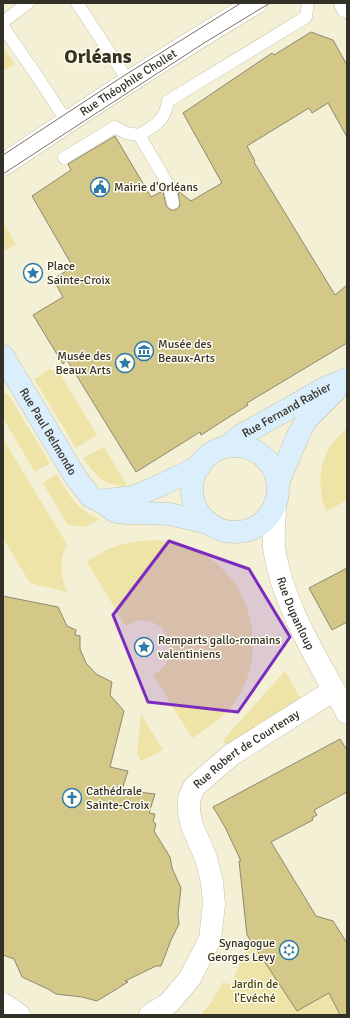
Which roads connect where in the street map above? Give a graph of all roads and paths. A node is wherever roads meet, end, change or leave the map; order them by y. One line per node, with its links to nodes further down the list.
1 (28, 3): 7 (lane)
2 (77, 3): 9 (lane)
3 (256, 3): 9 (street, Rue Théophile Chollet)
4 (308, 3): 11 (lane)
5 (345, 3): 6 (street)
6 (347, 7)
7 (3, 22)
8 (3, 27): 10 (lane)
9 (129, 82): 10 (street, Rue Théophile Chollet)
10 (67, 122): 13 (street, Rue Théophile Chollet)
11 (139, 135): 12 (lane); 14 (lane)
12 (64, 158)
13 (3, 165)
14 (173, 203)
15 (3, 356): 20 (street, Rue Paul Belmondo)
16 (347, 379): 17 (street, Rue Fernand Rabier); 19 (street, Rue Fernand Rabier)
17 (228, 446): 18 (street); 19 (street)
18 (200, 466): 20 (street); 21 (street)
19 (276, 494): 21 (street); 22 (street, Rue Dupanloup)
20 (100, 501): 21 (street, Rue Paul Belmondo)
21 (209, 523)
22 (334, 690): 23 (street, Rue Dupanloup); 26 (street, Rue Robert de Courtenay)
23 (347, 713)
24 (3, 1004): 25 (street)
25 (19, 1015)
26 (150, 1015)

